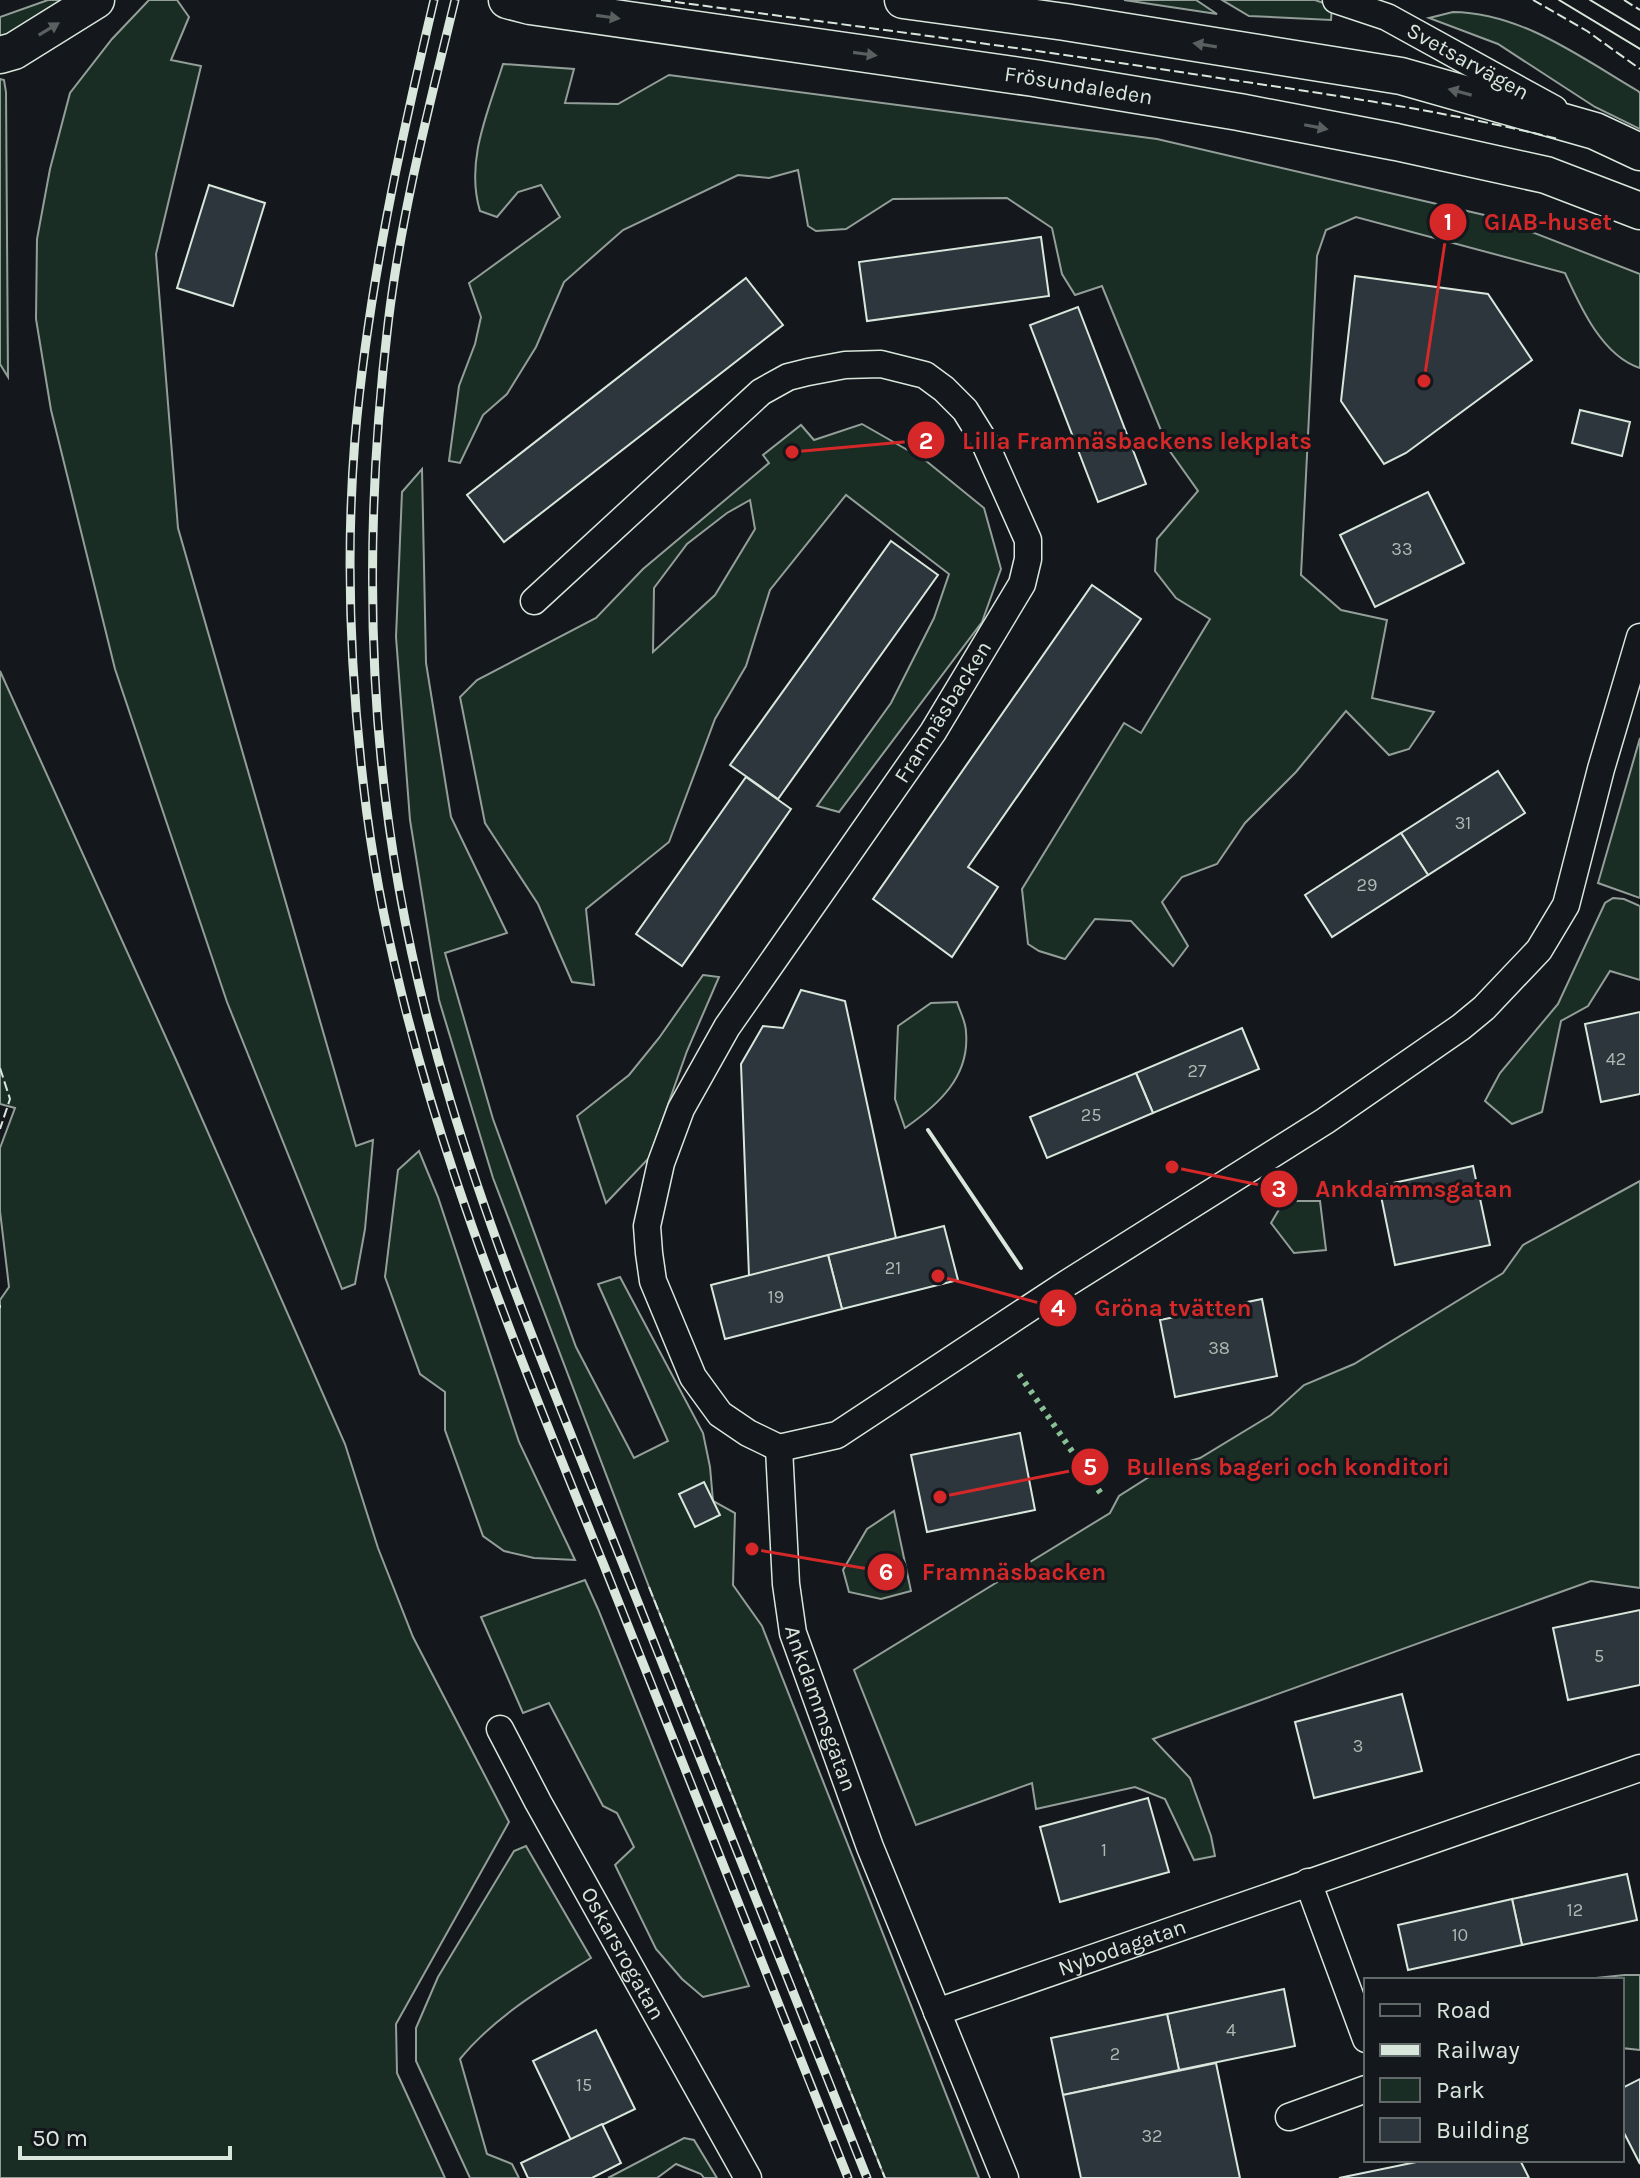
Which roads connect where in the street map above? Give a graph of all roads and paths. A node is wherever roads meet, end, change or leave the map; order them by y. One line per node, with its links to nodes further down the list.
1 (96, 0): 5 (main road, one-way to 1)
2 (903, 0): 6 (main road, one-way to 2)
3 (1336, 0): 6 (street, Svetsarvägen)
4 (519, 3): 8 (main road, Frösundaleden, one-way to 8)
5 (0, 55)
6 (1595, 131): 7 (main road)
7 (1640, 152)
8 (1640, 211)
9 (534, 601): 11 (street, Framnäsbacken)
10 (1640, 637): 11 (street)
11 (779, 1448): 15 (street, Ankdammsgatan)
12 (500, 1729): 19 (street, Oskarsrogatan)
13 (1640, 1768): 14 (street, Nybodagatan)
14 (1308, 1882): 15 (street, Nybodagatan); 16 (street)
15 (937, 2012): 20 (street, Ankdammsgatan)
16 (1364, 2034)
17 (1364, 2090): 18 (street)
18 (1289, 2117)
19 (748, 2178)
20 (1005, 2178)

